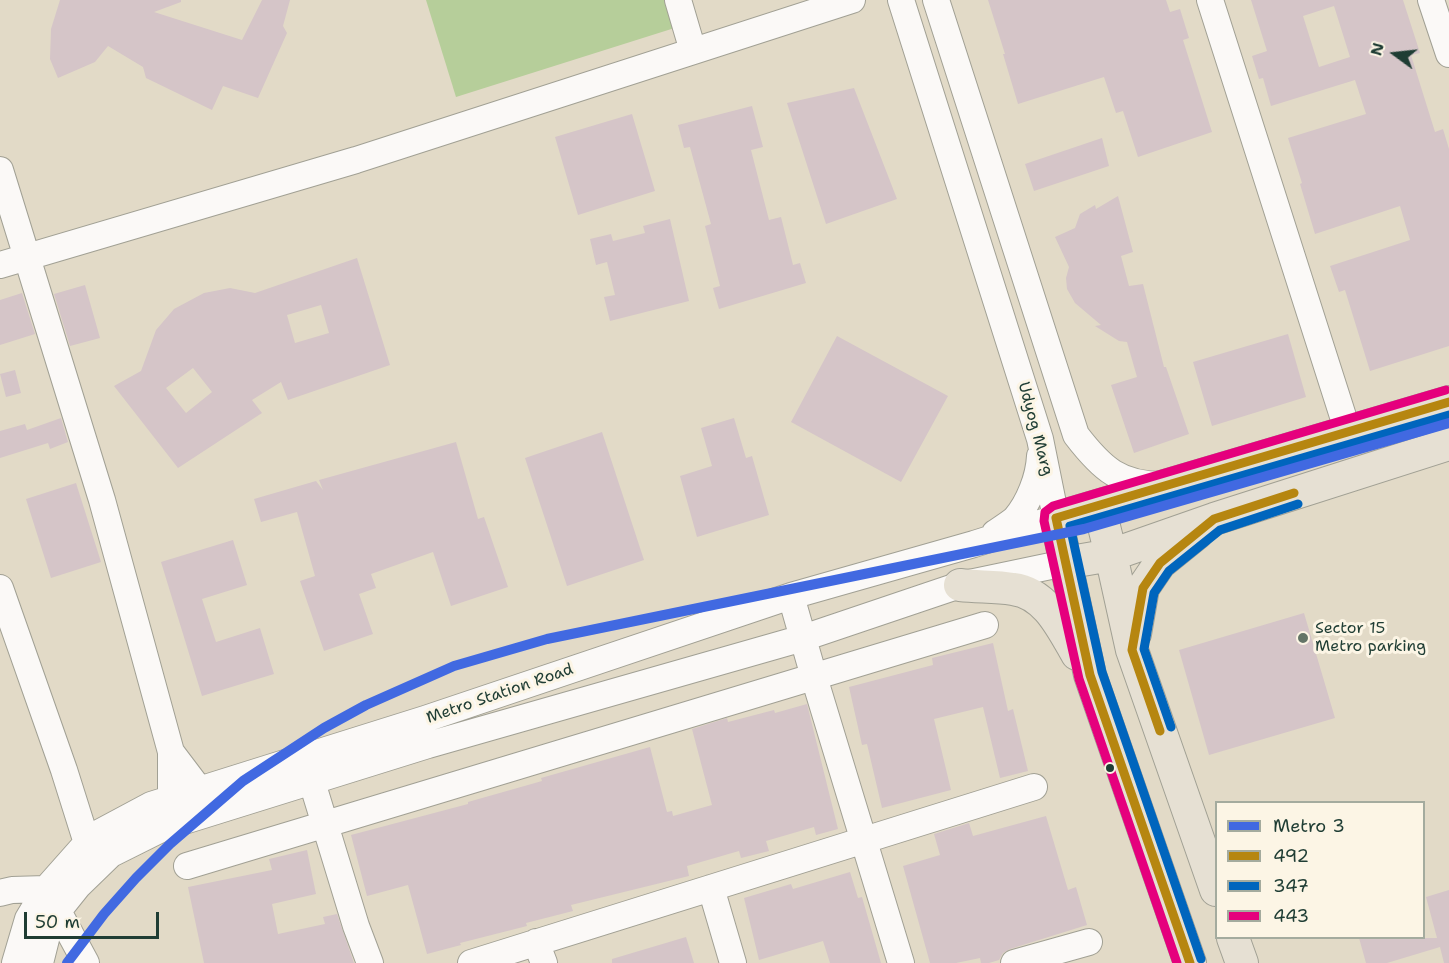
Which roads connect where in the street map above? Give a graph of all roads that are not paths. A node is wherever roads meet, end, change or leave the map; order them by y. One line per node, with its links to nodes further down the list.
1 (678, 0): 7 (street)
2 (852, 0): 7 (street)
3 (901, 0): 14 (street, Udyog Marg)
4 (936, 0): 16 (street)
5 (1210, 0): 13 (street)
6 (1431, 0): 8 (street)
7 (693, 51): 10 (street)
8 (1449, 54)
9 (0, 170): 10 (street)
10 (27, 256): 11 (street); 31 (street)
11 (0, 265)
12 (1449, 402): 13 (main road)
13 (1348, 432): 16 (main road)
14 (1040, 439): 18 (street, Udyog Marg); 20 (street)
15 (1449, 444): 19 (main road)
16 (1168, 485): 17 (main road)
17 (1099, 506): 18 (main road); 21 (main road)
18 (1056, 518): 20 (street, Metro Station Road); 22 (main road, Udyog Marg)
19 (1214, 519): 21 (main road); 28 (main road)
20 (988, 539): 25 (street, Metro Station Road)
21 (1112, 555): 22 (main road); 28 (main road)
22 (1065, 563): 23 (street, Metro Station Road); 29 (main road, Udyog Marg)
23 (960, 585): 27 (street, Metro Station Road); 29 (main road)
24 (0, 588): 38 (street)
25 (791, 596): 27 (street); 34 (street, Metro Station Road)
26 (985, 625): 30 (street)
27 (803, 638): 30 (street); 32 (street, Metro Station Road)
28 (1132, 650): 40 (main road)
29 (1090, 675): 56 (main road, Udyog Marg)
30 (814, 677): 36 (street); 37 (street)
31 (171, 752): 34 (street); 35 (street)
32 (312, 782): 36 (street); 44 (street, Metro Station Road)
33 (1034, 787): 37 (street)
34 (199, 789): 35 (street, Metro Station Road)
35 (171, 799): 38 (street, Metro Station Road)
36 (325, 825): 39 (street); 51 (street)
37 (864, 840): 41 (street); 54 (street)
38 (87, 843): 42 (street, Metro Station Road)
39 (187, 866)
40 (1215, 887)
41 (711, 888): 47 (street); 53 (street)
42 (45, 889): 43 (street); 44 (street); 48 (street, Metro Station Road)
43 (0, 893)
44 (58, 911): 49 (street, Metro Station Road); 50 (street)
45 (1233, 939): 57 (main road)
46 (1089, 942): 55 (street)
47 (540, 953): 52 (street)
48 (15, 963)
49 (40, 963)
50 (86, 963)
51 (370, 963)
52 (471, 963)
53 (733, 963)
54 (902, 963)
55 (1014, 963)
56 (1190, 963)
57 (1242, 963)

